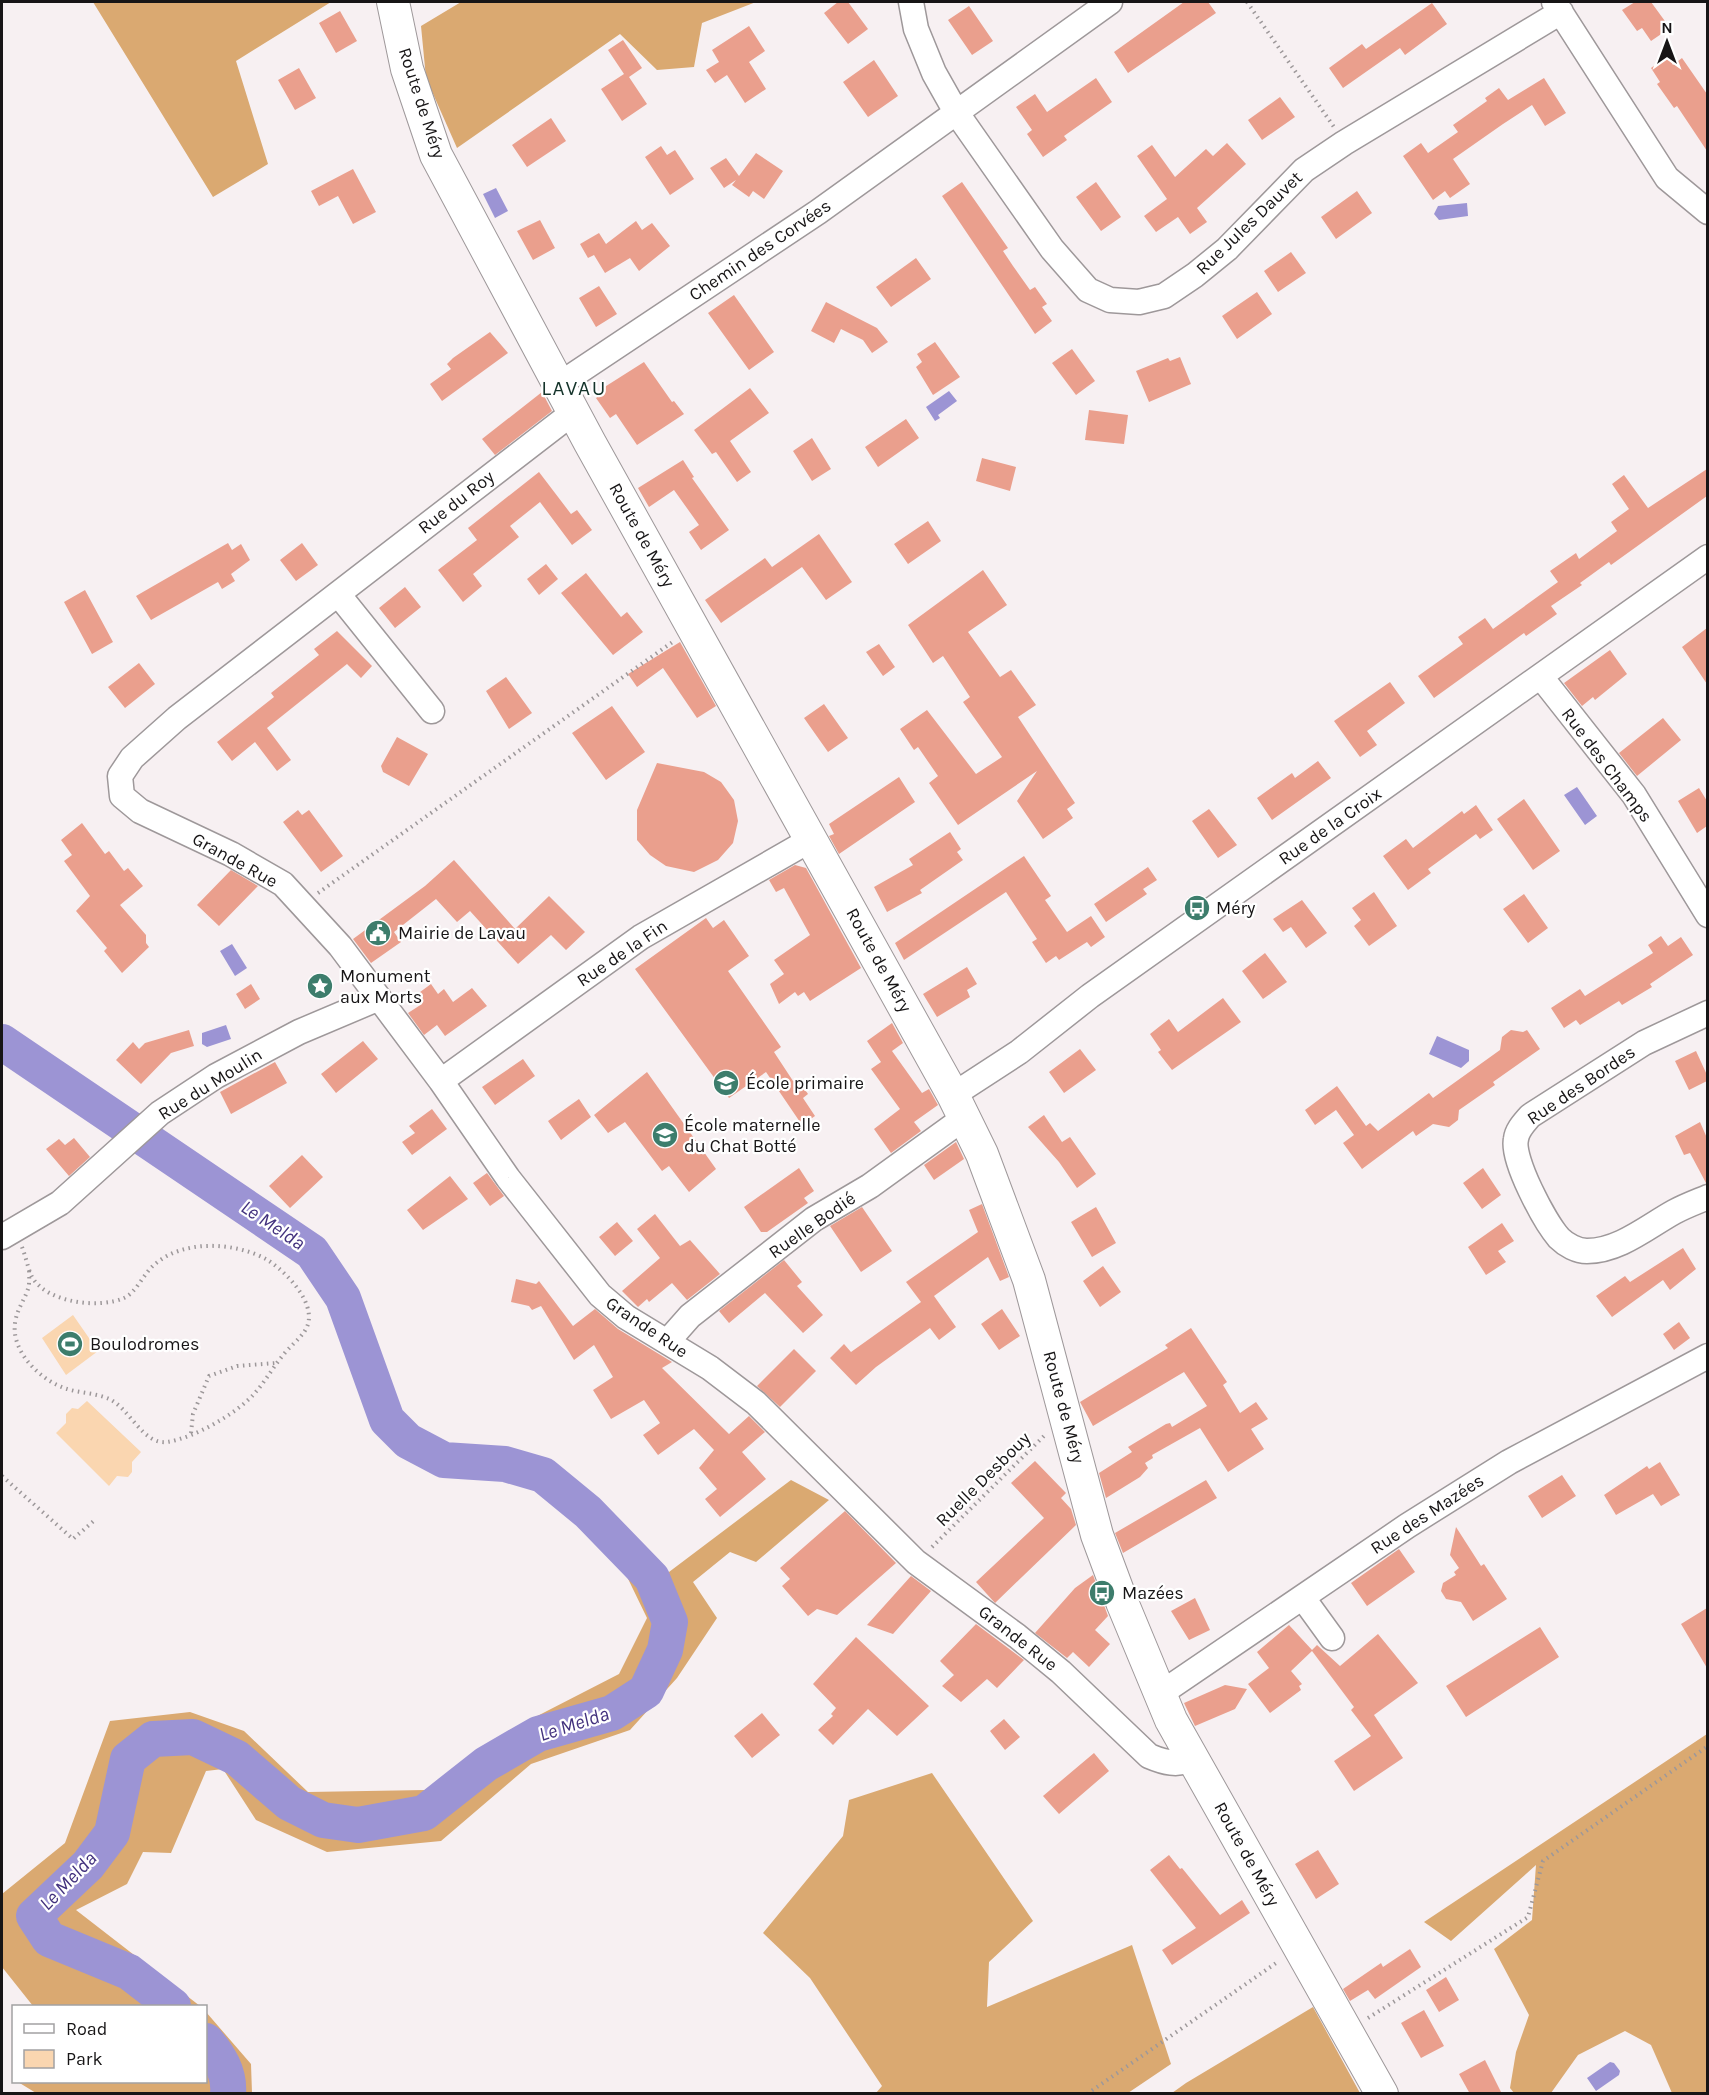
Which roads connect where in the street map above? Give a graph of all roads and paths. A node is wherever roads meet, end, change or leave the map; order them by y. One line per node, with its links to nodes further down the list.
1 (393, 2): 9 (main road, Route de Méry)
2 (911, 2): 6 (street, Rue Jules Dauvet)
3 (1110, 2): 6 (street, Chemin des Corvées)
4 (1247, 2): 7 (path)
5 (1557, 7): 7 (street, Rue Jules Dauvet); 8 (street)
6 (956, 112): 7 (street, Rue Jules Dauvet); 9 (street, Chemin des Corvées)
7 (1344, 143)
8 (1707, 212)
9 (560, 384): 10 (main road, Route de Méry)
10 (575, 411): 12 (street, Rue du Roy); 13 (main road, Route de Méry)
11 (1707, 557): 14 (street, Rue de la Croix)
12 (338, 594): 15 (street); 16 (street, Rue du Roy)
13 (697, 634): 17 (main road, Route de Méry); 18 (path)
14 (1541, 677): 19 (street, Rue des Champs); 23 (street, Rue de la Croix)
15 (432, 711)
16 (120, 776): 18 (street, Grande Rue)
17 (812, 839): 22 (street, Rue de la Fin); 23 (main road, Route de Méry)
18 (302, 905): 20 (street, Grande Rue)
19 (1707, 915)
20 (377, 999): 22 (street, Grande Rue); 25 (street, Rue du Moulin)
21 (1707, 1013): 24 (street, Rue des Bordes)
22 (441, 1081): 27 (street, Grande Rue)
23 (959, 1106): 27 (street, Ruelle Bodié); 30 (main road, Route de Méry)
24 (1707, 1197)
25 (8, 1232): 26 (path)
26 (29, 1267): 29 (path); 31 (path)
27 (667, 1342): 34 (street, Grande Rue)
28 (1707, 1356): 35 (street, Rue des Mazées)
29 (277, 1363): 31 (path); 31 (path)
30 (1067, 1413): 34 (path, Ruelle Desbouy); 37 (main road, Route de Méry)
31 (190, 1433)
32 (2, 1476): 33 (path)
33 (96, 1519)
34 (916, 1562): 39 (street, Grande Rue)
35 (1303, 1598): 36 (street); 37 (street, Rue des Mazées)
36 (1332, 1638)
37 (1160, 1694): 39 (main road, Route de Méry)
38 (1707, 1746): 41 (path)
39 (1192, 1758): 40 (main road, Route de Méry)
40 (1299, 1947): 41 (main road, Route de Méry); 42 (path)
41 (1347, 2031): 43 (main road, Route de Méry)
42 (1087, 2094)
43 (1382, 2094)

